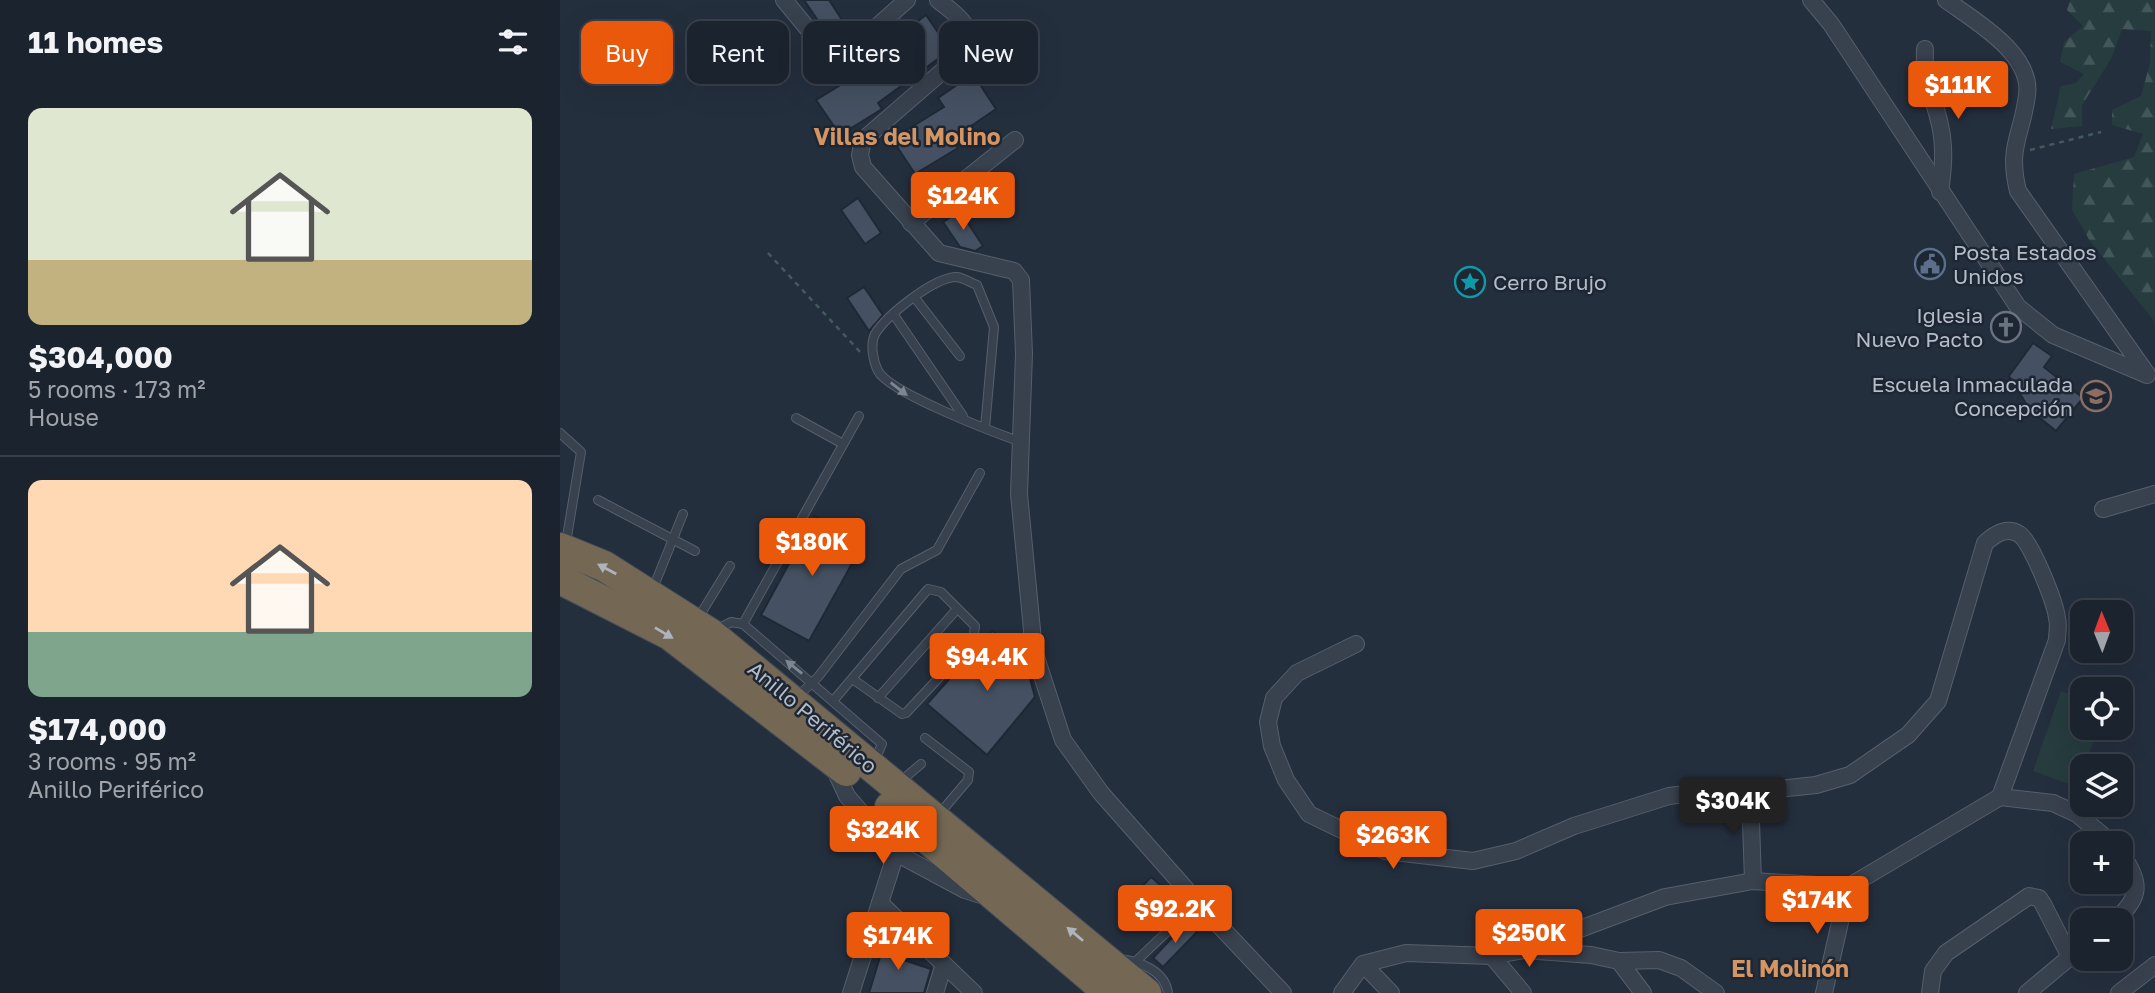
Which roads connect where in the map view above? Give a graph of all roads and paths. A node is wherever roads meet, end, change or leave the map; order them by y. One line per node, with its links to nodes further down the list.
1 (784, 0): 2 (street)
2 (907, 0)
3 (938, 0): 11 (street)
4 (1811, 0): 10 (street)
5 (1946, 0): 9 (street)
6 (1925, 49): 10 (street)
7 (2101, 132): 9 (path)
8 (1015, 140): 11 (street)
9 (2013, 154): 17 (street)
10 (1940, 192): 17 (street)
11 (911, 223): 23 (street)
12 (768, 253): 16 (path)
13 (915, 298): 14 (lane); 15 (lane); 21 (lane)
14 (894, 315): 16 (lane); 19 (lane)
15 (960, 356)
16 (878, 372): 19 (lane, one-way to 19)
17 (2151, 376)
18 (859, 416): 24 (lane)
19 (964, 417): 21 (lane)
20 (796, 418): 24 (lane)
21 (985, 428): 23 (lane)
22 (560, 433): 31 (lane)
23 (1022, 442): 78 (street)
24 (843, 444): 37 (lane)
25 (980, 473): 41 (lane)
26 (2155, 494): 28 (street)
27 (598, 500): 30 (lane)
28 (2103, 509)
29 (684, 514): 30 (lane)
30 (673, 539): 32 (lane); 35 (lane)
31 (562, 549): 35 (highway, Anillo Periférico, one-way to 31)
32 (695, 551)
33 (730, 566): 38 (lane)
34 (560, 579): 45 (highway, Anillo Periférico, one-way to 45)
35 (651, 594): 38 (highway, Anillo Periférico)
36 (957, 609): 40 (lane); 42 (lane); 42 (lane)
37 (743, 624): 38 (lane); 41 (lane, one-way to 37)
38 (703, 628): 41 (highway, Anillo Periférico)
39 (1356, 644): 49 (street)
40 (854, 680): 42 (lane); 43 (lane)
41 (804, 692): 43 (lane); 47 (highway, Anillo Periférico)
42 (878, 698)
43 (834, 701): 47 (lane)
44 (925, 738): 51 (lane)
45 (828, 756): 53 (street); 57 (highway, Anillo Periférico)
46 (921, 764): 48 (lane)
47 (872, 766): 48 (highway, Anillo Periférico)
48 (896, 786): 51 (highway, Anillo Periférico)
49 (1749, 792): 50 (street); 55 (street)
50 (2000, 797): 52 (street); 56 (street)
51 (936, 818): 67 (highway, Anillo Periférico, one-way to 51)
52 (2097, 831)
53 (896, 853): 57 (street); 58 (street)
54 (2133, 874): 59 (street)
55 (1753, 881): 56 (street); 61 (street)
56 (1848, 887): 84 (street)
57 (1002, 901): 75 (highway, Anillo Periférico)
58 (880, 903): 69 (street); 72 (street)
59 (2129, 908)
60 (1175, 924): 67 (lane)
61 (1593, 925): 63 (street); 64 (street)
62 (2070, 943): 85 (street)
63 (1524, 950): 64 (street); 65 (street)
64 (1591, 955): 68 (street)
65 (1492, 956): 70 (street); 81 (street)
66 (2070, 957): 86 (street)
67 (1121, 961): 76 (highway, Anillo Periférico); 77 (lane)
68 (1619, 961): 82 (street); 83 (street)
69 (944, 964): 73 (street); 74 (street)
70 (1363, 964): 79 (street); 80 (street)
71 (2155, 965): 87 (street)
72 (851, 993)
73 (935, 993)
74 (974, 993)
75 (1109, 993)
76 (1146, 993)
77 (1168, 993)
78 (1283, 993)
79 (1342, 993)
80 (1391, 993)
81 (1523, 993)
82 (1643, 993)
83 (1716, 993)
84 (1824, 993)
85 (1930, 993)
86 (2027, 993)
87 (2119, 993)

